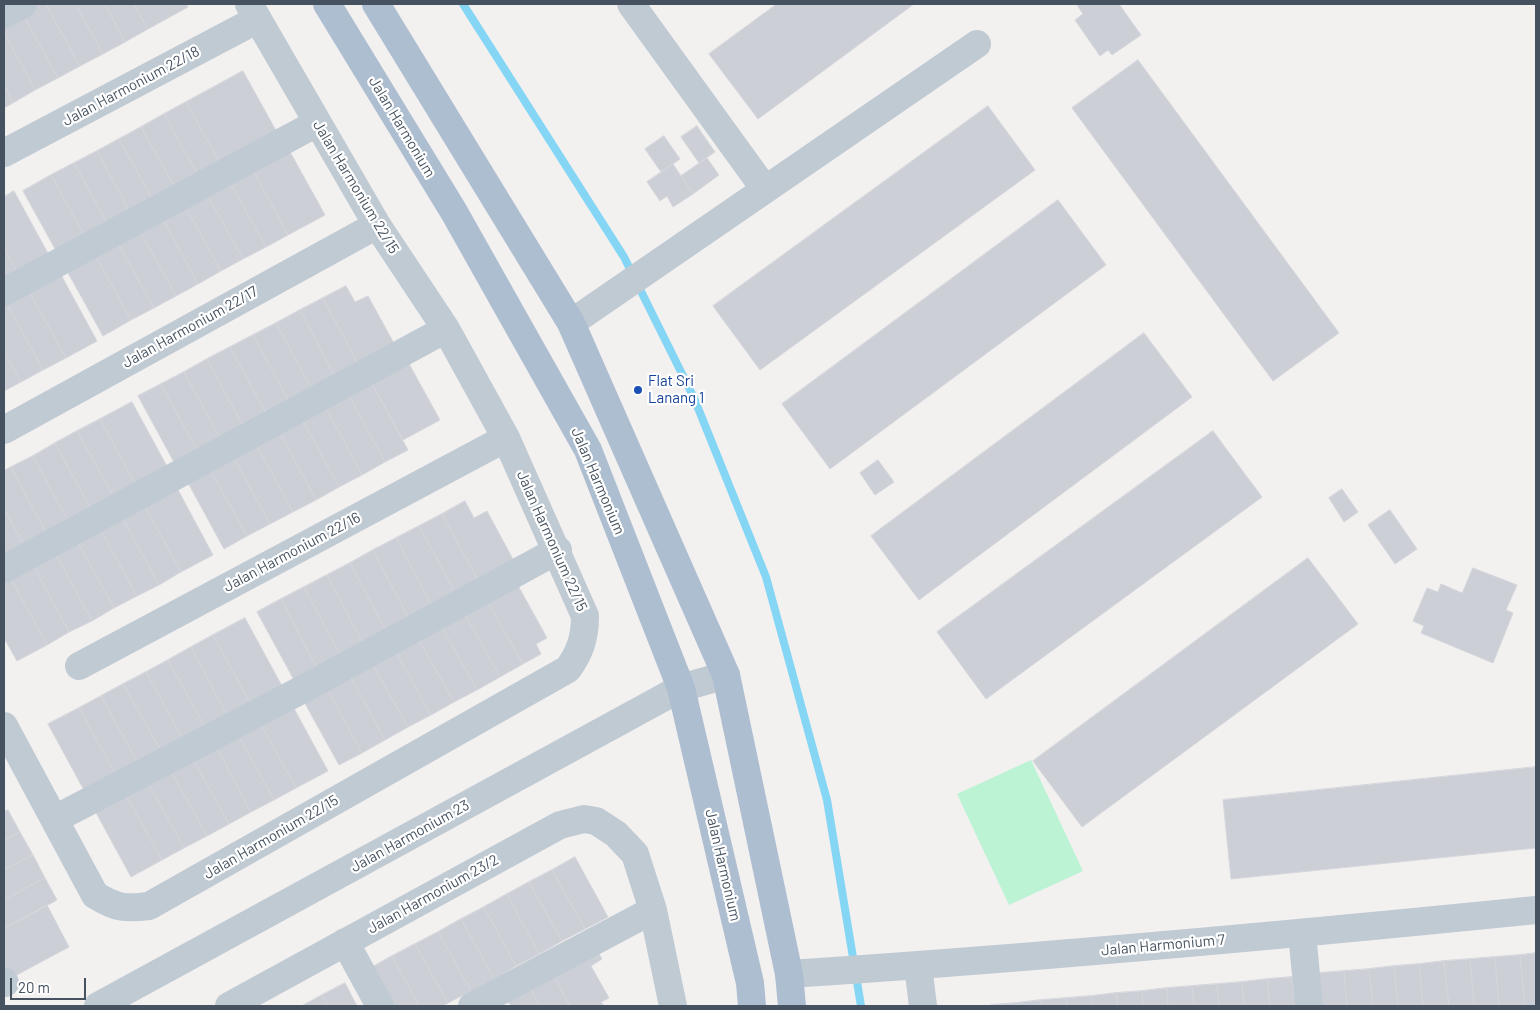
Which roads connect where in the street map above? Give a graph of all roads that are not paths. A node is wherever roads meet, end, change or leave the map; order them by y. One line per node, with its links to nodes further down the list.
1 (23, 4): 6 (street)
2 (327, 4): 21 (main road, Jalan Harmonium)
3 (376, 4): 13 (main road)
4 (631, 4): 10 (street)
5 (254, 11): 8 (street, Jalan Harmonium 22/15); 9 (street, Jalan Harmonium 22/18)
6 (4, 14)
7 (977, 44): 10 (street)
8 (317, 123): 11 (street, Jalan Harmonium 22/15); 12 (street)
9 (4, 153)
10 (764, 188): 13 (street)
11 (377, 225): 14 (street, Jalan Harmonium 22/15); 15 (street, Jalan Harmonium 22/17)
12 (4, 292)
13 (571, 324): 20 (main road)
14 (446, 329): 16 (street, Jalan Harmonium 22/15); 18 (street)
15 (4, 430)
16 (506, 438): 17 (street, Jalan Harmonium 22/15); 19 (street, Jalan Harmonium 22/16)
17 (558, 550): 23 (street); 23 (street, Jalan Harmonium 22/15)
18 (4, 569)
19 (79, 666)
20 (726, 675): 21 (street, Jalan Harmonium 23); 29 (main road)
21 (682, 688): 30 (street, Jalan Harmonium 23); 35 (main road, Jalan Harmonium)
22 (4, 726): 23 (street)
23 (55, 819)
24 (653, 910): 27 (street, Jalan Harmonium 23/2); 33 (street); 34 (street)
25 (1536, 910): 26 (street, Jalan Harmonium 7)
26 (1302, 933): 28 (street, Jalan Harmonium 7); 38 (street)
27 (345, 942): 31 (street, Jalan Harmonium 23/2); 32 (street)
28 (918, 966): 29 (street, Jalan Harmonium 7); 37 (street)
29 (789, 974): 36 (main road)
30 (98, 1006)
31 (230, 1006)
32 (380, 1006)
33 (472, 1006)
34 (673, 1006)
35 (752, 1006)
36 (792, 1006)
37 (923, 1006)
38 (1309, 1006)

